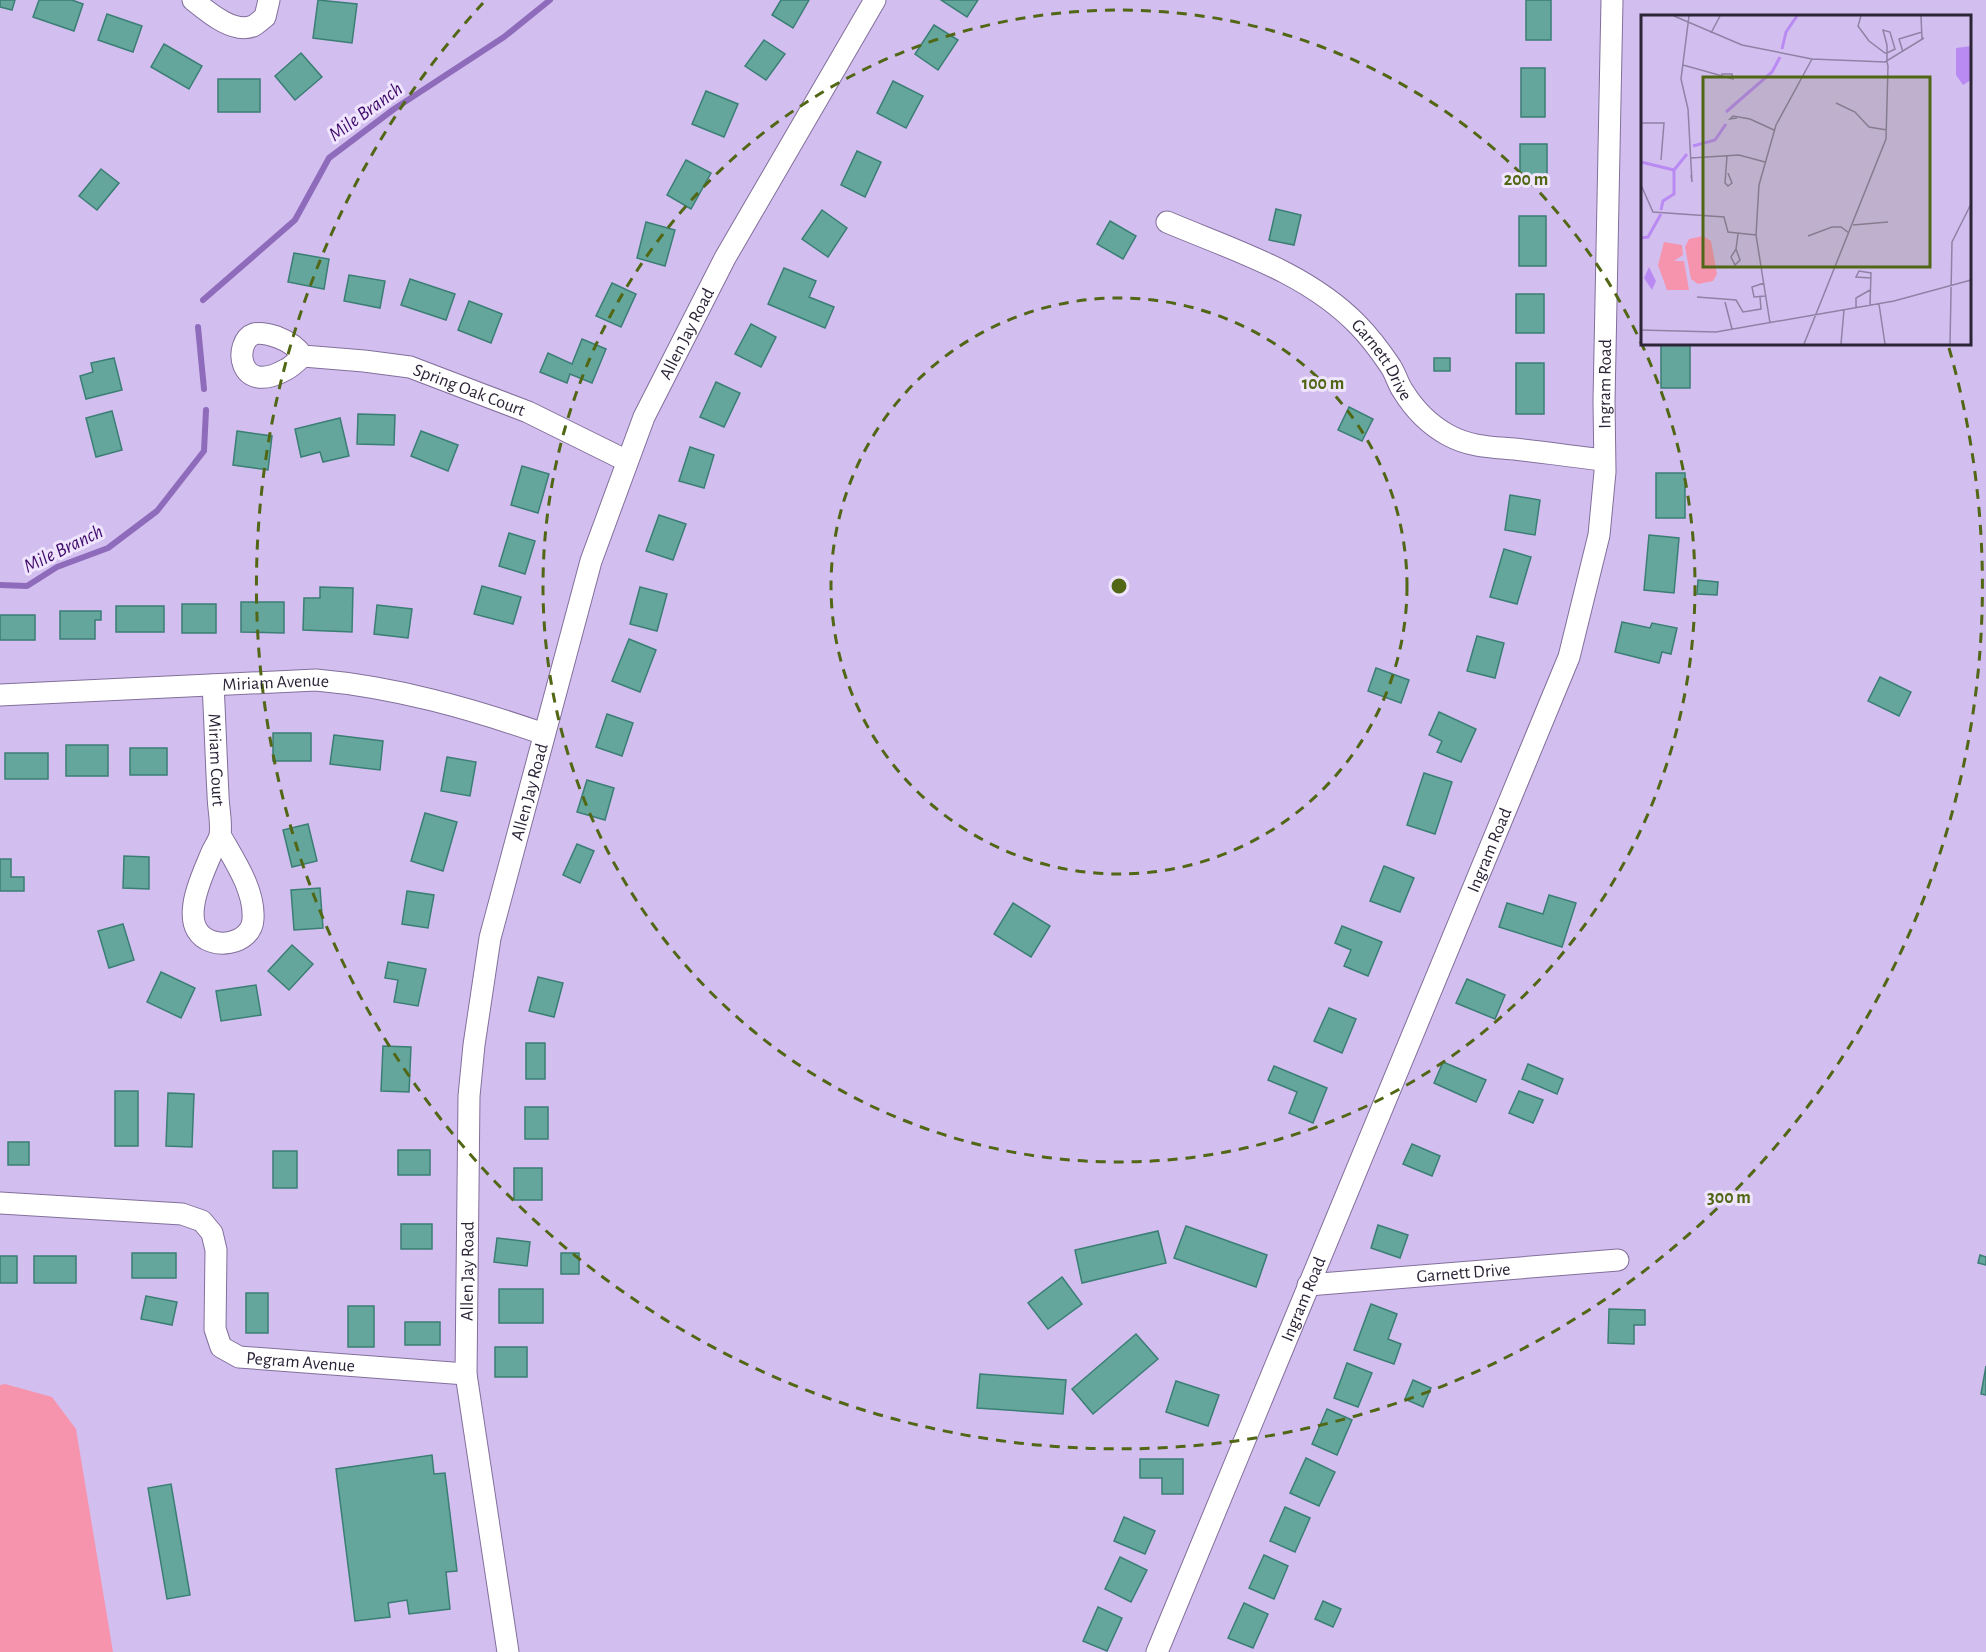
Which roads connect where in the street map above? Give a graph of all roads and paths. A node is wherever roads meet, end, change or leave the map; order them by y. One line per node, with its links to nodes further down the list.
1 (193, 0): 2 (street)
2 (268, 0)
3 (875, 0): 8 (street, Allen Jay Road)
4 (1612, 0): 7 (street, Ingram Road)
5 (1167, 222): 7 (street, Garnett Drive)
6 (303, 356): 8 (street, Spring Oak Court)
7 (1604, 460): 15 (street, Ingram Road)
8 (627, 461): 11 (street, Allen Jay Road)
9 (213, 685): 10 (street, Miriam Avenue); 11 (street, Miriam Avenue); 12 (street, Miriam Court)
10 (0, 695)
11 (544, 734): 16 (street, Allen Jay Road)
12 (220, 835): 12 (street, Miriam Court)
13 (0, 1203): 16 (street, Pegram Avenue)
14 (1618, 1260): 15 (street, Garnett Drive)
15 (1308, 1285): 18 (street, Ingram Road)
16 (466, 1374): 17 (street, Allen Jay Road)
17 (508, 1652)
18 (1157, 1652)

